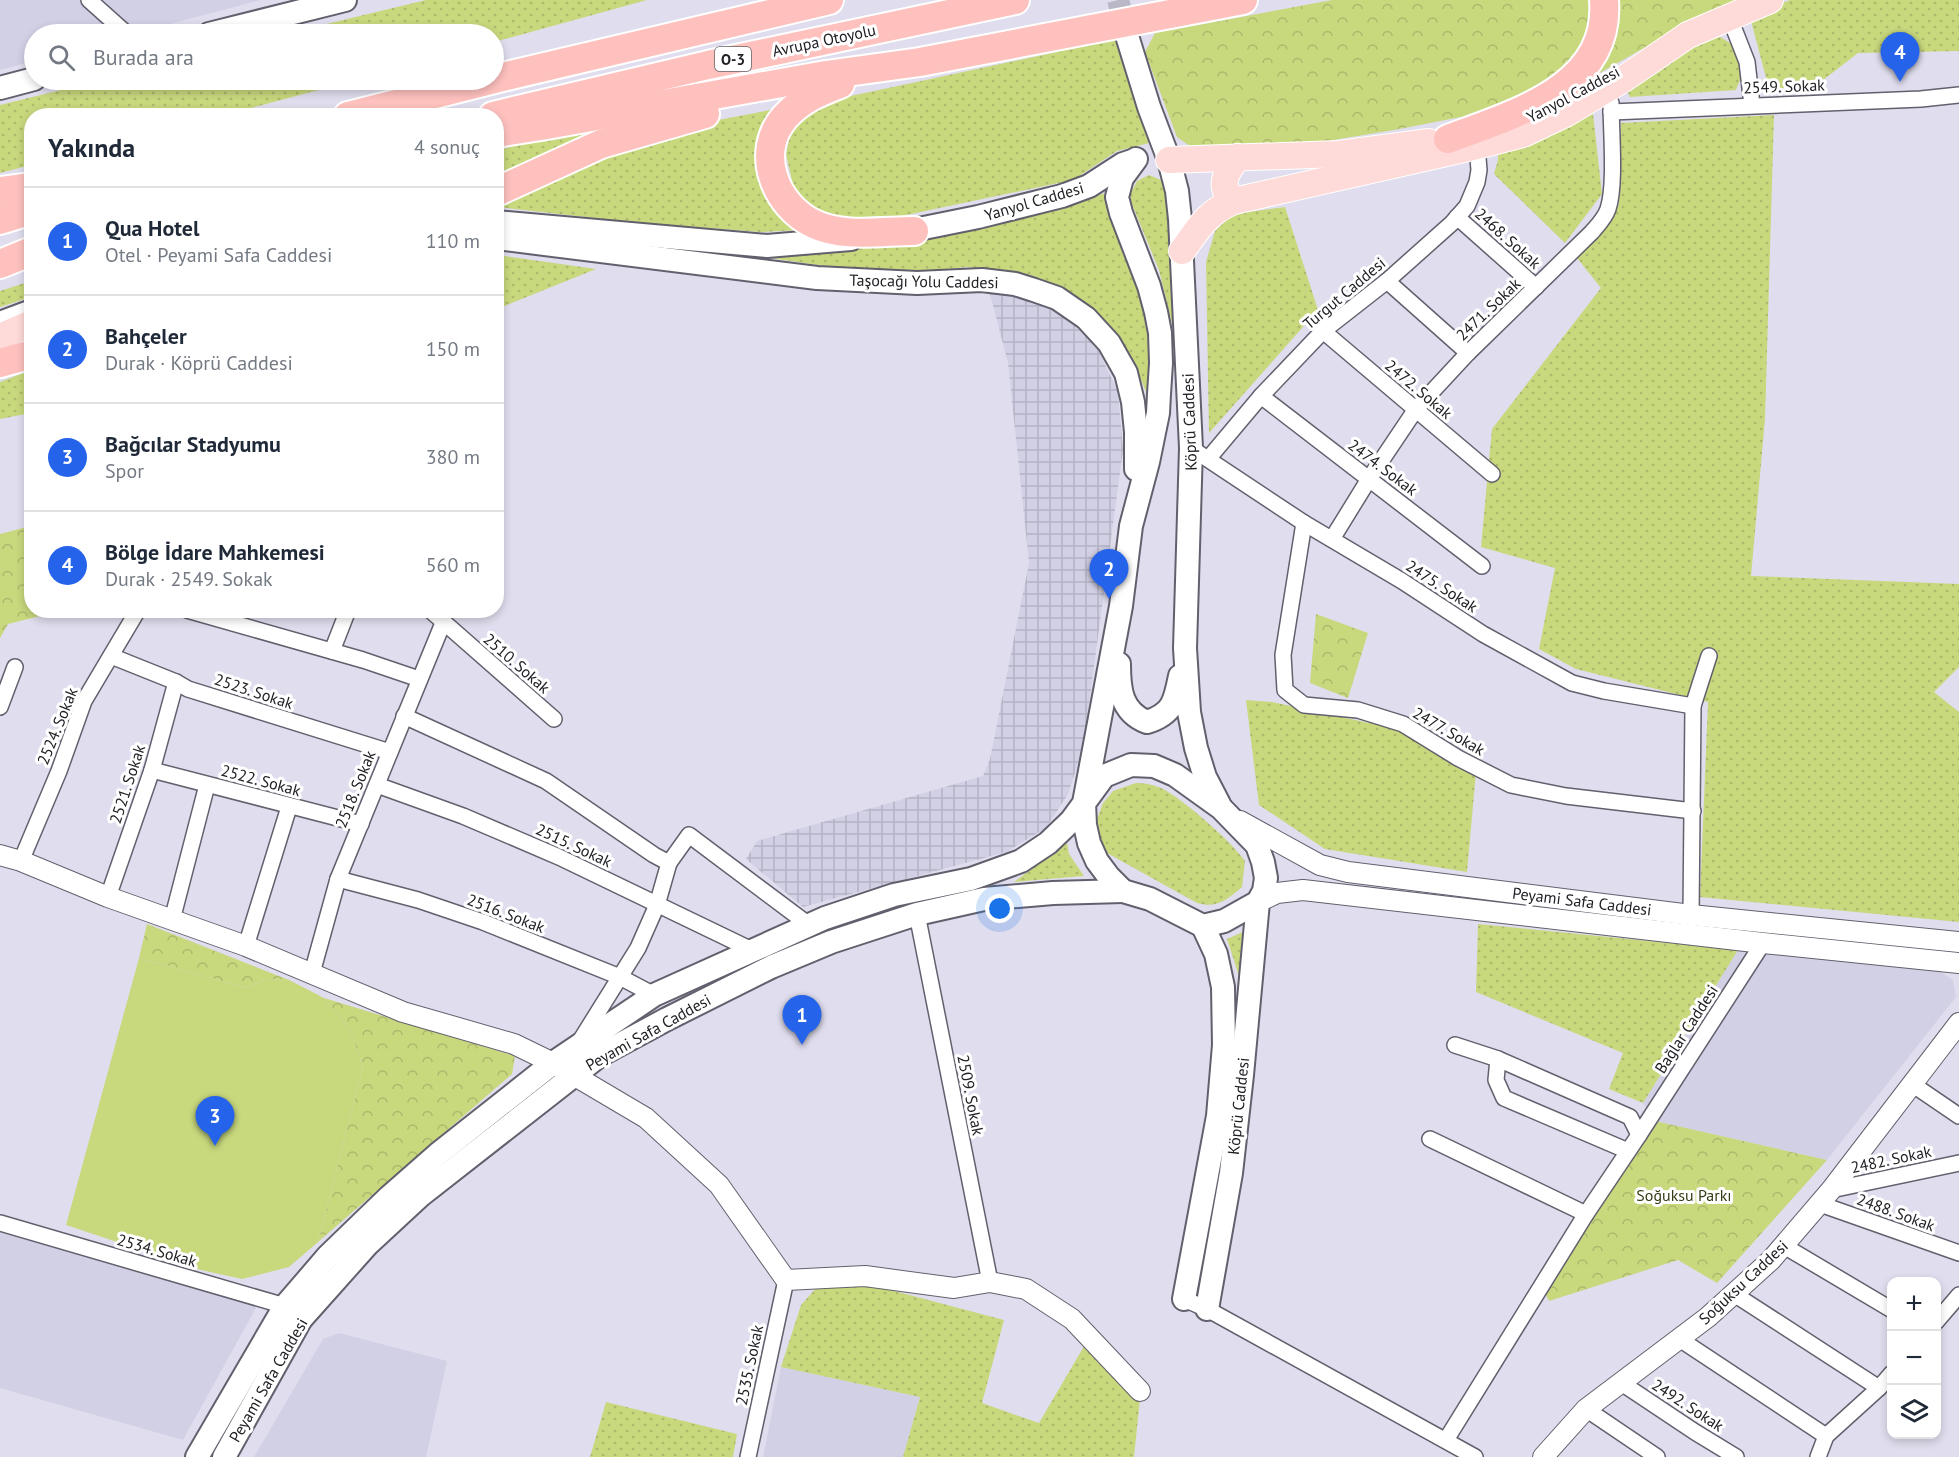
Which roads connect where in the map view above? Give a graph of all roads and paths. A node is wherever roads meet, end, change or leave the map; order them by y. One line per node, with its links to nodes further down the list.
1 (89, 0): 10 (street)
2 (345, 0): 8 (main road)
3 (829, 0): 15 (highway, O-3)
4 (1015, 0): 24 (highway, Avrupa Otoyolu / O-3)
5 (1243, 0): 14 (highway)
6 (1605, 0): 26 (highway)
7 (1770, 0): 9 (main road)
8 (279, 9): 11 (main road)
9 (1729, 16): 12 (main road); 22 (street)
10 (116, 24)
11 (237, 24)
12 (1688, 35): 21 (main road); 26 (main road, Yanyol Caddesi)
13 (1128, 39): 30 (main road, Köprü Caddesi)
14 (920, 62): 17 (highway); 25 (highway)
15 (504, 76)
16 (24, 82): 18 (main road)
17 (845, 82): 32 (highway); 39 (highway)
18 (0, 88)
19 (449, 90): 23 (highway, O-3)
20 (1959, 95): 22 (street, 2549. Sokak)
21 (1608, 101): 22 (street, 2549. Sokak); 27 (main road); 47 (street, 2471. Sokak)
22 (1752, 105)
23 (379, 108)
24 (504, 113)
25 (504, 132)
26 (1448, 139): 28 (main road, Yanyol Caddesi)
27 (1477, 146): 34 (main road); 36 (street, Turgut Caddesi)
28 (1238, 158): 30 (main road, Yanyol Caddesi); 34 (main road)
29 (1136, 159): 30 (main road, Yanyol Caddesi); 39 (main road, Yanyol Caddesi); 64 (main road, Köprü Caddesi)
30 (1169, 160): 41 (main road, Köprü Caddesi)
31 (24, 188): 33 (highway)
32 (504, 188)
33 (0, 191)
34 (1234, 201): 41 (main road)
35 (24, 212): 37 (highway)
36 (1457, 217): 46 (street, Turgut Caddesi); 47 (street, 2468. Sokak)
37 (0, 220)
38 (504, 223): 39 (main road, Yanyol Caddesi)
39 (914, 231)
40 (504, 239): 64 (main road, Taşocağı Yolu Caddesi)
41 (1182, 251): 60 (main road, Köprü Caddesi)
42 (24, 252): 44 (highway)
43 (24, 254): 45 (highway)
44 (0, 258)
45 (0, 264)
46 (1387, 281): 51 (street, Turgut Caddesi); 54 (street)
47 (1536, 287): 54 (street, 2471. Sokak)
48 (24, 314): 49 (main road)
49 (0, 323)
50 (24, 326): 52 (main road)
51 (1323, 331): 58 (street, Turgut Caddesi); 59 (street, 2472. Sokak)
52 (0, 337)
53 (24, 348): 56 (main road)
54 (1468, 353): 59 (street, 2471. Sokak)
55 (24, 356): 57 (highway)
56 (0, 357)
57 (0, 363)
58 (1261, 396): 60 (street, Turgut Caddesi); 62 (street, 2474. Sokak)
59 (1416, 409): 61 (street, 2472. Sokak); 62 (street, 2471. Sokak)
60 (1199, 454): 63 (street, 2475. Sokak); 73 (main road, Köprü Caddesi)
61 (1492, 474)
62 (1369, 479): 65 (street, 2471. Sokak); 66 (street, 2474. Sokak)
63 (1304, 523): 65 (street, 2475. Sokak); 91 (street, 2477. Sokak)
64 (1131, 526): 67 (main road, Köprü Caddesi)
65 (1332, 539): 80 (street, 2475. Sokak)
66 (1482, 566)
67 (1121, 606): 73 (main road); 88 (main road, Köprü Caddesi)
68 (133, 618): 75 (street, 2524. Sokak)
69 (215, 618): 74 (street)
70 (345, 618): 74 (street)
71 (438, 618): 72 (street, 2510. Sokak)
72 (443, 623): 78 (street, 2518. Sokak); 83 (street, 2510. Sokak)
73 (1185, 648): 90 (main road, Köprü Caddesi)
74 (332, 651): 78 (street)
75 (111, 656): 79 (street, 2523. Sokak); 94 (street, 2524. Sokak)
76 (1709, 656): 80 (street)
77 (15, 667): 81 (street)
78 (419, 679): 82 (street, 2518. Sokak)
79 (176, 682): 84 (street, 2523. Sokak); 85 (street, 2521. Sokak)
80 (1694, 706): 91 (street)
81 (0, 707)
82 (404, 716): 84 (street, 2518. Sokak); 95 (street)
83 (554, 719)
84 (390, 752): 87 (street, 2518. Sokak)
85 (152, 770): 86 (street, 2522. Sokak); 98 (street, 2521. Sokak)
86 (207, 785): 89 (street, 2522. Sokak); 103 (street)
87 (377, 785): 92 (street, 2518. Sokak); 100 (street, 2515. Sokak)
88 (1084, 803): 90 (main road); 97 (main road); 104 (main road)
89 (289, 807): 92 (street, 2522. Sokak); 108 (street)
90 (1221, 808): 99 (main road); 102 (street, Peyami Safa Caddesi)
91 (1693, 811): 102 (street)
92 (361, 824): 96 (street, 2518. Sokak)
93 (0, 855): 94 (street)
94 (21, 861): 98 (street)
95 (669, 863): 100 (street); 104 (street)
96 (339, 879): 111 (street, 2518. Sokak); 112 (street, 2516. Sokak)
97 (1124, 891): 101 (main road, Peyami Safa Caddesi); 105 (main road)
98 (108, 897): 103 (street)
99 (1258, 902): 105 (main road); 107 (street, Peyami Safa Caddesi); 137 (main road, Köprü Caddesi)
100 (657, 904): 109 (street, 2515. Sokak); 112 (street)
101 (917, 914): 119 (main road, Peyami Safa Caddesi); 132 (street, 2509. Sokak)
102 (1691, 915): 106 (street, Peyami Safa Caddesi)
103 (172, 920): 108 (street)
104 (809, 925): 109 (main road)
105 (1203, 926): 135 (main road, Köprü Caddesi)
106 (1959, 942)
107 (1763, 943): 110 (street, Peyami Safa Caddesi); 122 (street, Bağlar Caddesi)
108 (246, 946): 111 (street)
109 (752, 950): 113 (main road)
110 (1959, 963)
111 (312, 973): 118 (street)
112 (620, 977): 113 (street, 2516. Sokak); 116 (street)
113 (654, 995): 116 (main road)
114 (1958, 1026): 120 (street, Soğuksu Caddesi)
115 (1455, 1045): 117 (street)
116 (574, 1051): 118 (main road)
117 (1498, 1059): 122 (street); 124 (street)
118 (553, 1063): 119 (street); 138 (main road)
119 (574, 1075): 131 (street); 138 (main road, Peyami Safa Caddesi)
120 (1912, 1084): 121 (street); 126 (street, Soğuksu Caddesi)
121 (1959, 1116)
122 (1640, 1135): 124 (street, Bağlar Caddesi)
123 (1430, 1139): 127 (street)
124 (1628, 1151): 127 (street, Bağlar Caddesi)
125 (1959, 1163): 126 (street, 2482. Sokak)
126 (1826, 1197): 129 (street, Soğuksu Caddesi); 130 (street, 2488. Sokak)
127 (1586, 1214): 147 (street, Bağlar Caddesi)
128 (0, 1223): 138 (street, 2534. Sokak)
129 (1785, 1246): 133 (street, Soğuksu Caddesi); 136 (street)
130 (1959, 1253)
131 (786, 1280): 132 (street); 151 (street, 2535. Sokak)
132 (990, 1282): 144 (street)
133 (1734, 1294): 140 (street, Soğuksu Caddesi); 143 (street)
134 (1959, 1295): 139 (street)
135 (1184, 1299): 137 (street)
136 (1887, 1307)
137 (1207, 1309): 147 (street)
138 (293, 1313): 149 (main road); 150 (main road, Peyami Safa Caddesi)
139 (1941, 1316)
140 (1678, 1338): 142 (street, Soğuksu Caddesi); 146 (street)
141 (1887, 1379): 143 (street)
142 (1620, 1382): 145 (street, Soğuksu Caddesi); 154 (street, 2492. Sokak)
143 (1879, 1388): 146 (street)
144 (1140, 1391)
145 (1586, 1409): 148 (street, Soğuksu Caddesi); 153 (street)
146 (1826, 1436): 155 (street)
147 (1446, 1440): 152 (street)
148 (1546, 1456)
149 (197, 1457)
150 (224, 1457)
151 (748, 1457)
152 (1475, 1457)
153 (1657, 1457)
154 (1736, 1457)
155 (1818, 1457)

